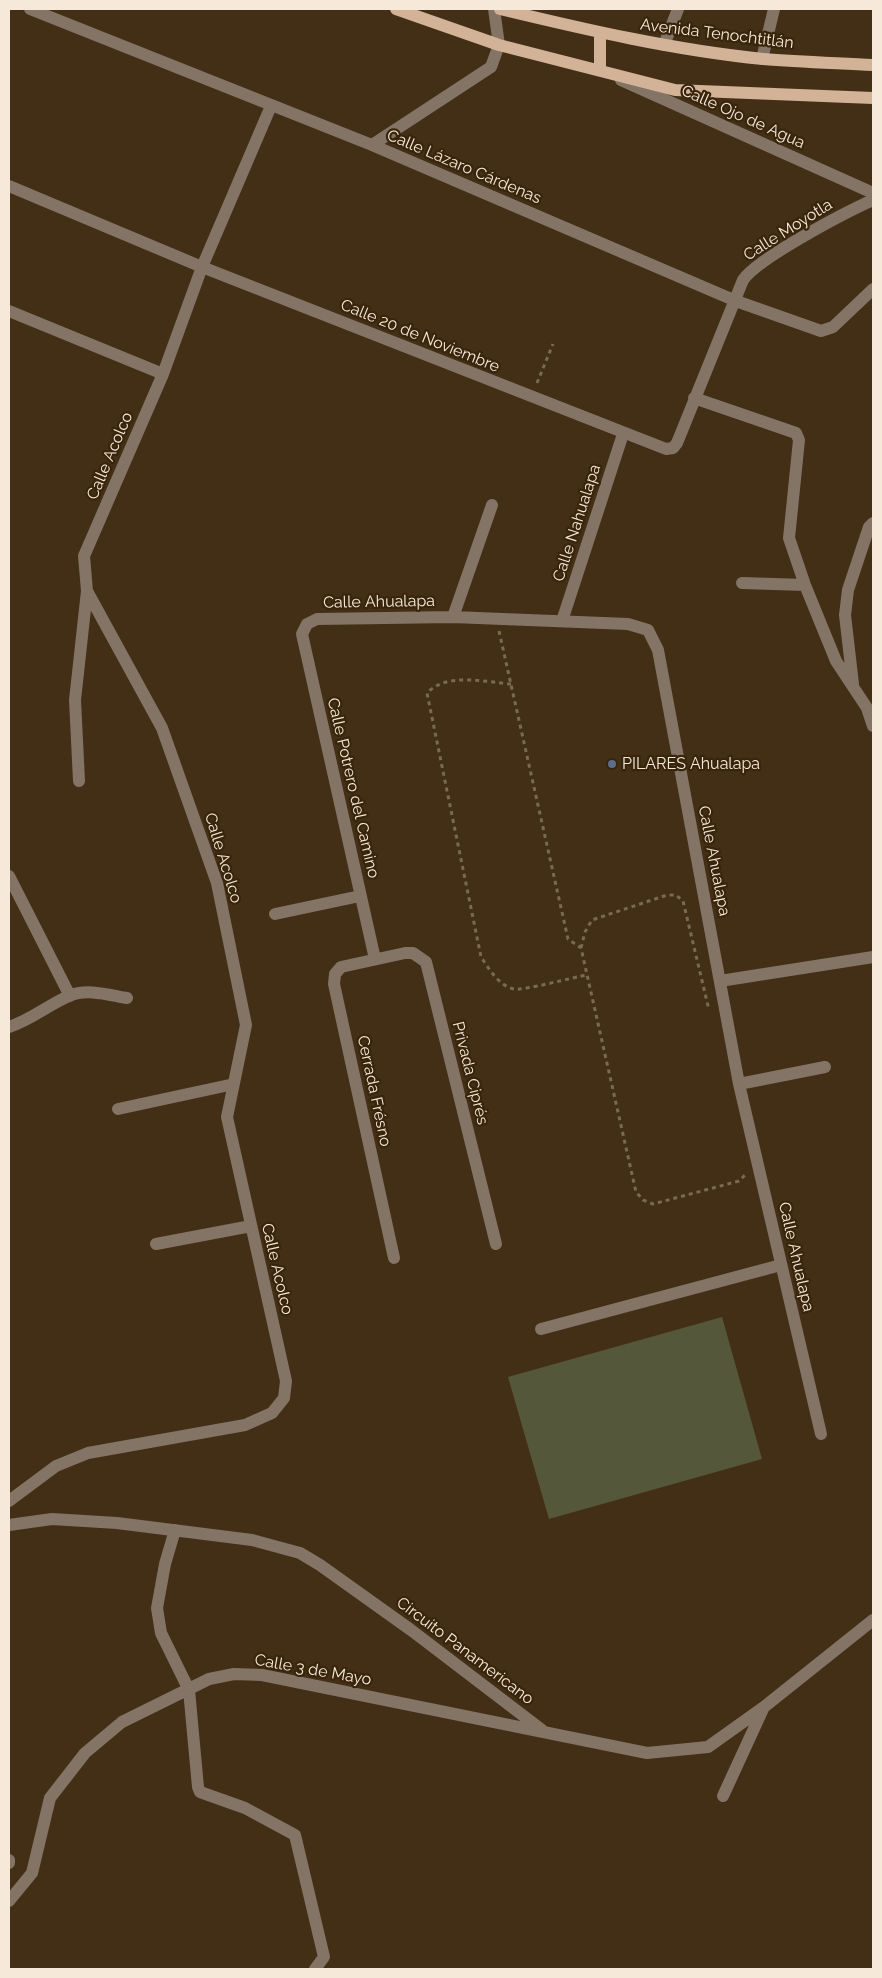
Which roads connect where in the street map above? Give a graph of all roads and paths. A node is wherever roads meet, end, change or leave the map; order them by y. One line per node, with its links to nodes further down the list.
1 (30, 9): 14 (street, Calle Lázaro Cárdenas)
2 (396, 9): 8 (main road)
3 (494, 9): 8 (street)
4 (500, 9): 7 (main road, Avenida Tenochtitlán)
5 (678, 9): 9 (street)
6 (774, 9): 10 (street)
7 (600, 33): 9 (main road, Avenida Tenochtitlán); 12 (main road)
8 (499, 44): 12 (main road); 15 (street)
9 (664, 45): 10 (main road, Avenida Tenochtitlán)
10 (762, 59): 11 (main road, Avenida Tenochtitlán)
11 (873, 65)
12 (600, 70): 13 (main road); 17 (street, Calle Ojo de Agua)
13 (873, 98)
14 (270, 106): 15 (street, Calle Lázaro Cárdenas); 19 (street, Calle Acolco)
15 (372, 145): 21 (street, Calle Lázaro Cárdenas)
16 (9, 186): 19 (street, Calle 20 de Noviembre)
17 (873, 193)
18 (873, 200): 21 (street, Calle Moyotla)
19 (202, 267): 24 (street, Calle Acolco); 25 (street, Calle 20 de Noviembre)
20 (873, 289): 21 (street, Calle Lázaro Cárdenas)
21 (736, 301): 26 (street, Calle 20 de Noviembre)
22 (9, 311): 24 (street)
23 (553, 344): 25 (path)
24 (162, 374): 32 (street, Calle Acolco)
25 (532, 398): 27 (street, Calle 20 de Noviembre)
26 (694, 398): 27 (street, Calle 20 de Noviembre); 31 (street)
27 (623, 434): 35 (street, Calle Nahualapa)
28 (492, 505): 33 (street)
29 (873, 523): 38 (street)
30 (742, 583): 31 (street)
31 (805, 585): 38 (street)
32 (88, 591): 40 (street); 54 (street, Calle Acolco)
33 (453, 617): 34 (street, Calle Ahualapa); 36 (street, Calle Ahualapa)
34 (496, 619): 35 (street, Calle Ahualapa); 37 (path)
35 (562, 621): 48 (street, Calle Ahualapa)
36 (307, 624): 42 (street, Calle Potrero del Camino)
37 (511, 684): 44 (path); 47 (path)
38 (854, 686): 39 (street)
39 (873, 726)
40 (79, 781)
41 (9, 876): 49 (street)
42 (360, 896): 43 (street); 46 (street, Calle Potrero del Camino)
43 (275, 914)
44 (581, 948): 47 (path); 51 (path)
45 (873, 957): 48 (street)
46 (375, 959): 60 (street, Privada Ciprés); 61 (street, Cerrada Frésno)
47 (587, 975): 57 (path)
48 (720, 981): 55 (street, Calle Ahualapa)
49 (70, 996): 50 (street); 52 (street)
50 (127, 998)
51 (711, 1018)
52 (10, 1024)
53 (825, 1066): 55 (street)
54 (234, 1084): 56 (street); 58 (street, Calle Acolco)
55 (739, 1084): 62 (street, Calle Ahualapa)
56 (118, 1109)
57 (746, 1169)
58 (251, 1226): 59 (street); 65 (street, Calle Acolco)
59 (156, 1244)
60 (496, 1244)
61 (394, 1258)
62 (781, 1265): 63 (street); 64 (street, Calle Ahualapa)
63 (540, 1329)
64 (821, 1434)
65 (9, 1501)
66 (9, 1525): 67 (street, Circuito Panamericano)
67 (175, 1530): 69 (street); 71 (street, Circuito Panamericano)
68 (873, 1620): 70 (street, Circuito Panamericano)
69 (189, 1690): 71 (street, Calle 3 de Mayo); 73 (street, Calle 3 de Mayo); 74 (street)
70 (764, 1707): 71 (street, Circuito Panamericano); 72 (street)
71 (545, 1732)
72 (723, 1796)
73 (9, 1901)
74 (315, 1969)

